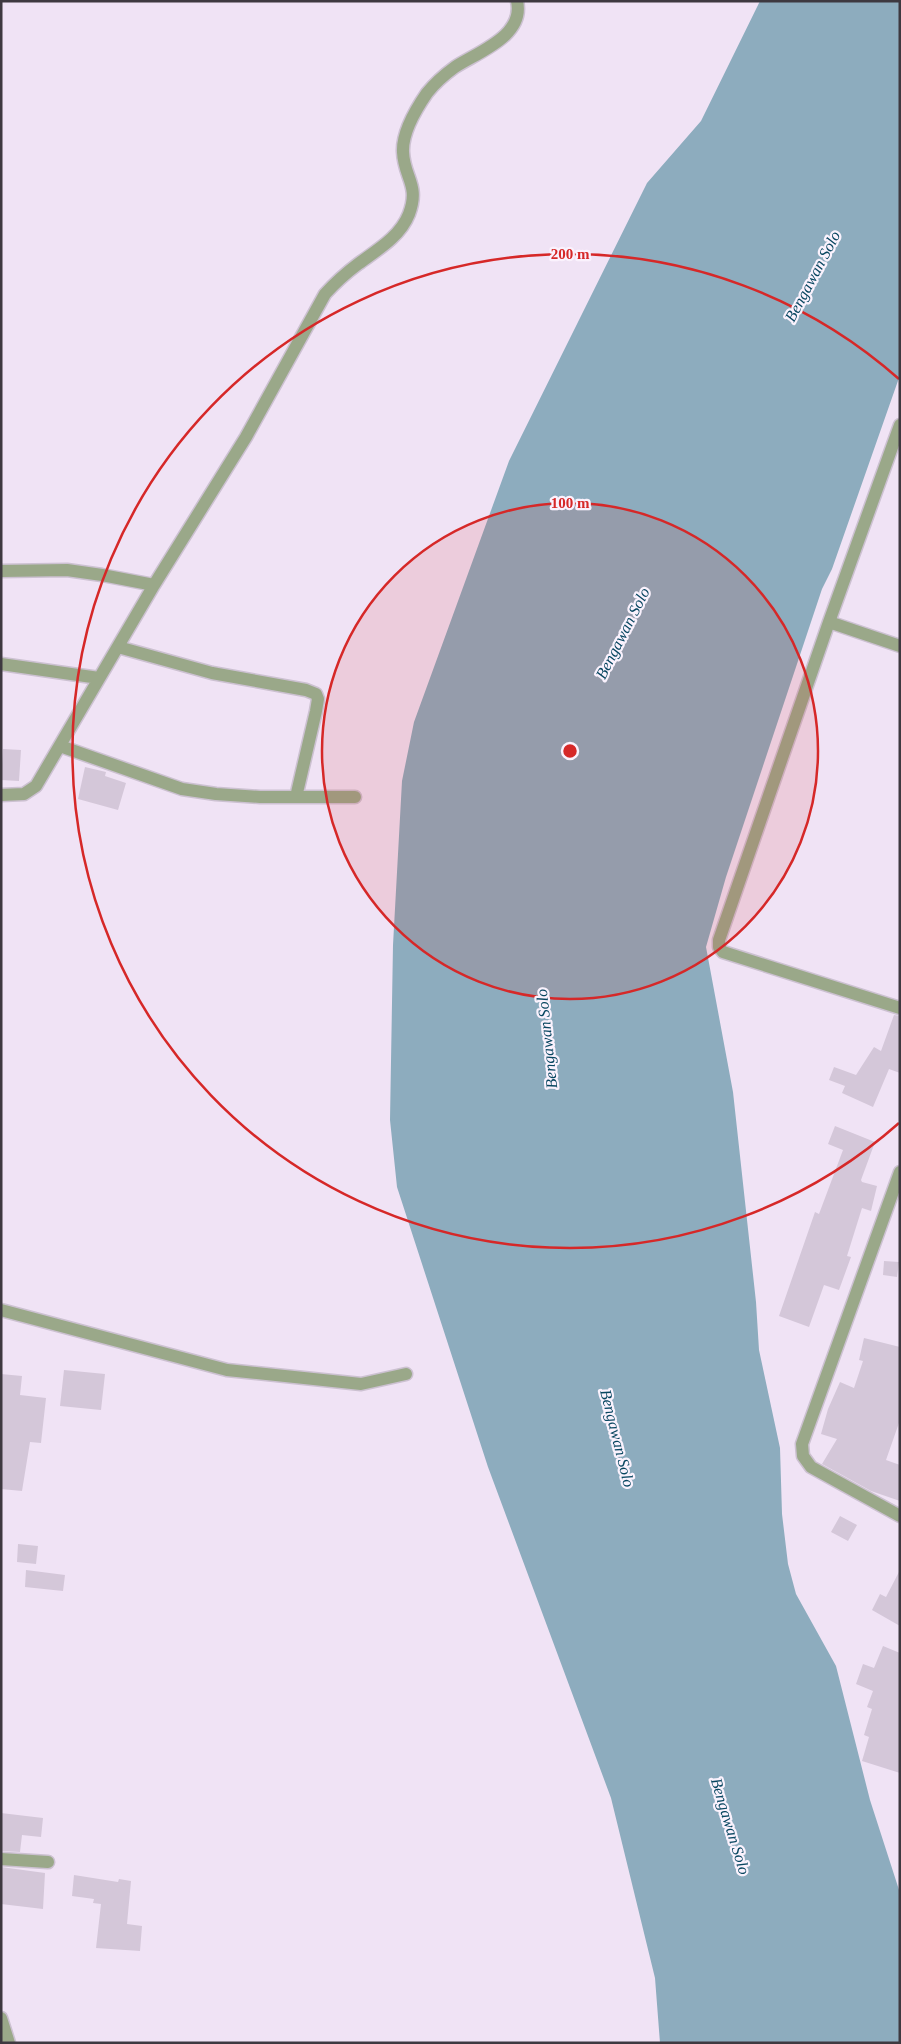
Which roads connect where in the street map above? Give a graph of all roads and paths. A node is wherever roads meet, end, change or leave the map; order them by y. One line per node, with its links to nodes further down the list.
1 (518, 1): 4 (street)
2 (900, 425): 5 (street)
3 (1, 571): 4 (street)
4 (154, 585): 7 (street)
5 (829, 622): 6 (street); 14 (street)
6 (900, 646)
7 (118, 647): 9 (street); 12 (street)
8 (1, 664): 9 (street)
9 (100, 678): 10 (street)
10 (60, 746): 11 (street); 12 (street)
11 (1, 795)
12 (296, 797): 13 (street)
13 (355, 798)
14 (900, 1008)
15 (900, 1172): 18 (street)
16 (1, 1310): 17 (street)
17 (406, 1374)
18 (900, 1516)
19 (1, 1859): 20 (street)
20 (48, 1862)
21 (1, 2018): 22 (street)
22 (9, 2043)

